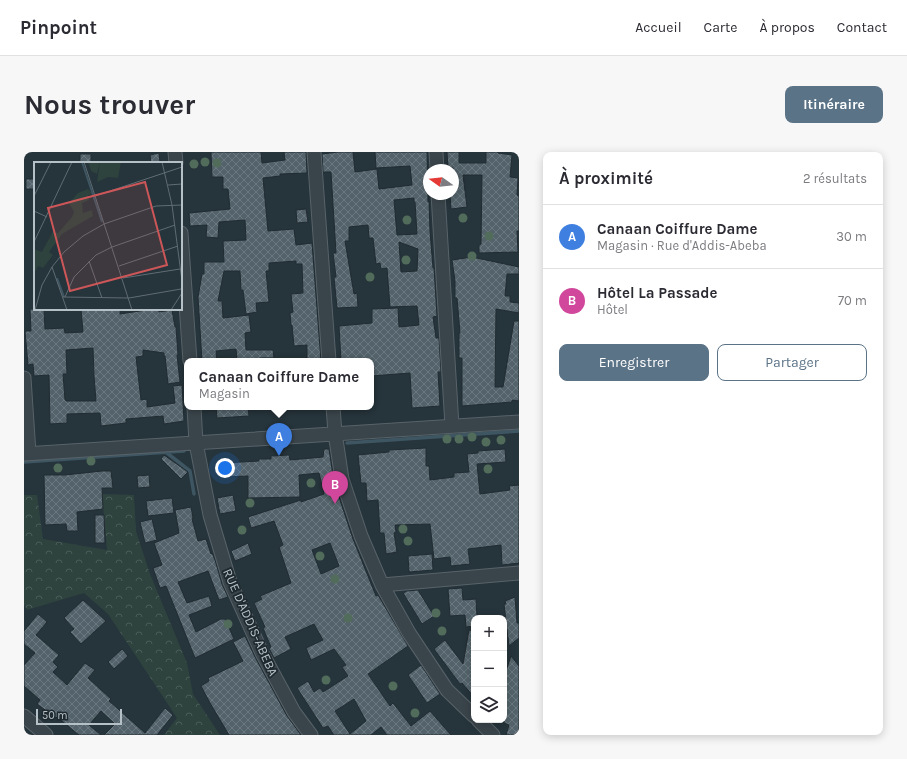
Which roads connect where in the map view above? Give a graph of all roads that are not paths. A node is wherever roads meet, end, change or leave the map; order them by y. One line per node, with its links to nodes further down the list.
1 (175, 152): 4 (street)
2 (314, 152): 9 (street)
3 (436, 152): 5 (street)
4 (176, 162)
5 (437, 164)
6 (438, 200): 14 (street)
7 (182, 247): 8 (street)
8 (190, 358)
9 (329, 358)
10 (24, 378): 17 (street)
11 (194, 410): 16 (street, RUE D'ADDIS-ABEBA)
12 (333, 410): 15 (street)
13 (519, 422): 14 (street)
14 (452, 426): 15 (street)
15 (335, 434): 16 (street); 19 (street)
16 (196, 443): 17 (street); 24 (street, RUE D'ADDIS-ABEBA)
17 (26, 453)
18 (519, 573): 19 (street)
19 (382, 585): 20 (street)
20 (471, 713)
21 (24, 716): 23 (street)
22 (481, 723): 25 (street)
23 (46, 735)
24 (311, 735)
25 (493, 735)

